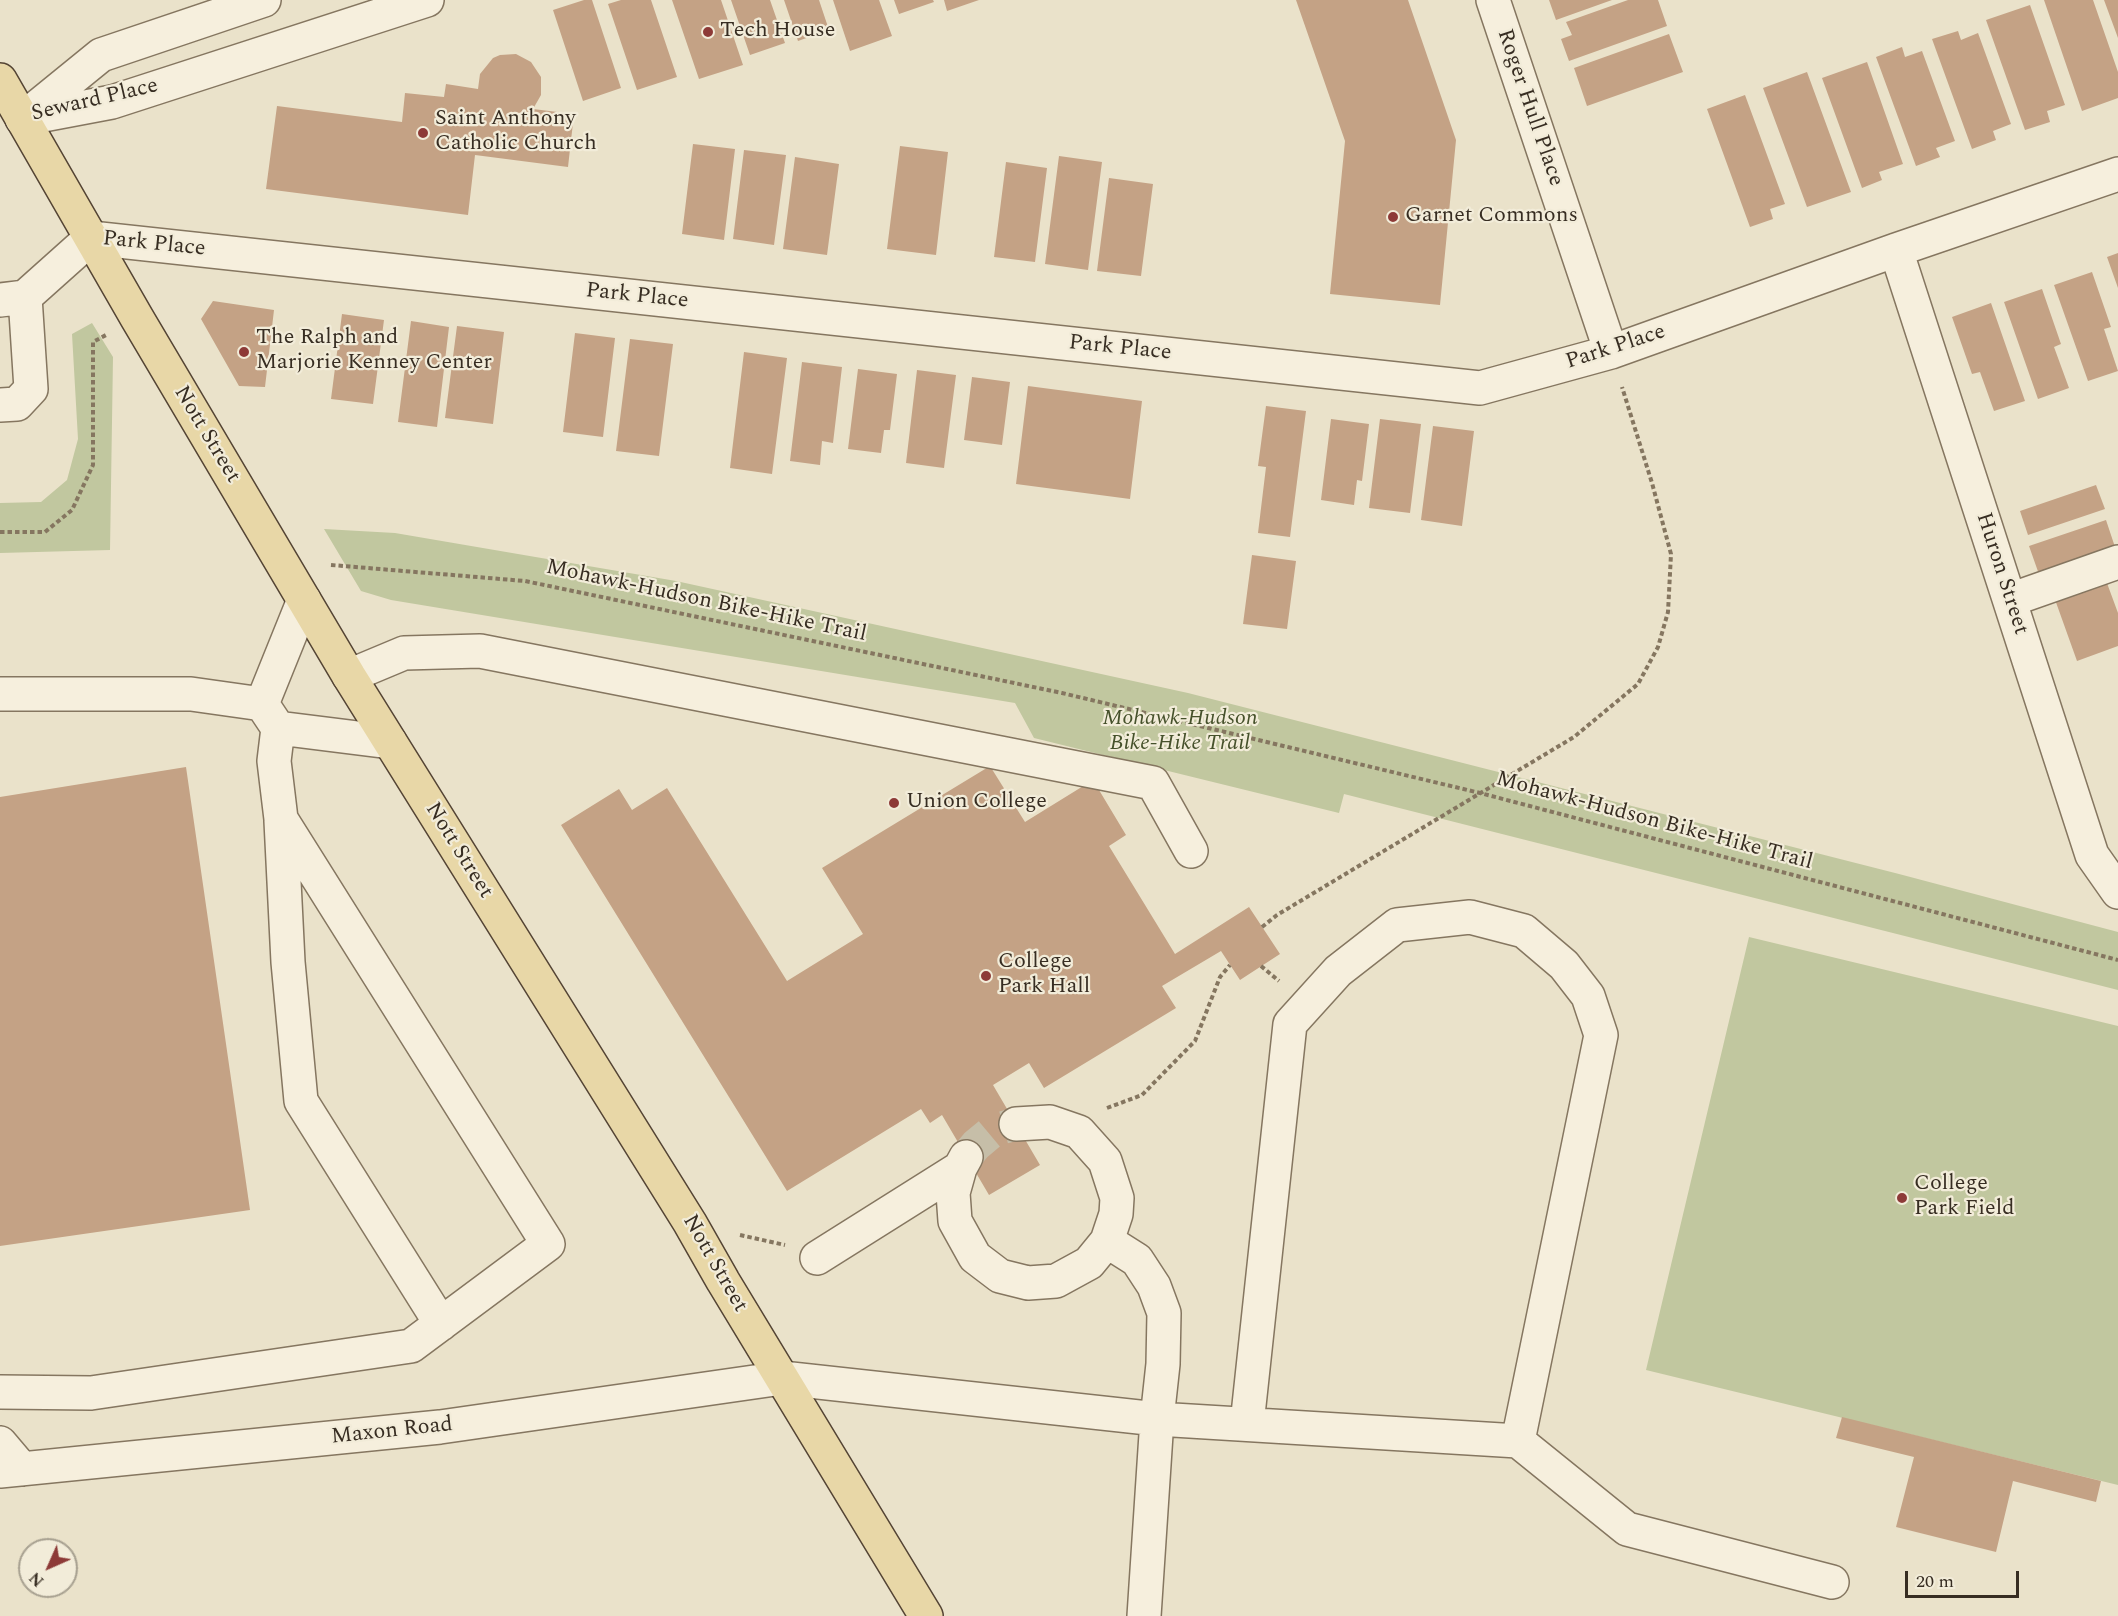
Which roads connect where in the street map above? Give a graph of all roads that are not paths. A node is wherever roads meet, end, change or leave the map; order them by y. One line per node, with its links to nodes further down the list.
1 (264, 0): 5 (street, Seward Place)
2 (427, 0): 5 (street, Seward Place)
3 (1493, 0): 10 (street, Roger Hull Place)
4 (0, 80): 5 (main road, Nott Street)
5 (22, 118): 7 (main road, Nott Street)
6 (2118, 174): 8 (street, Park Place)
7 (91, 238): 9 (street); 10 (street, Park Place); 13 (main road, Nott Street)
8 (1896, 250): 10 (street, Park Place); 14 (street, Huron Street)
9 (13, 299): 11 (street)
10 (1611, 352)
11 (0, 405)
12 (2118, 562): 14 (street)
13 (304, 600): 15 (main road, Nott Street); 17 (street)
14 (2010, 600): 21 (street, Huron Street)
15 (350, 676): 18 (main road, Nott Street); 20 (street)
16 (0, 694): 17 (street)
17 (270, 716): 18 (street); 19 (street)
18 (390, 742): 26 (main road, Nott Street)
19 (281, 819): 25 (street); 25 (street)
20 (1191, 851)
21 (2118, 892)
22 (1016, 1124): 23 (street)
23 (1107, 1241): 24 (street); 28 (street)
24 (817, 1258)
25 (441, 1324): 27 (street)
26 (782, 1378): 28 (street, Maxon Road); 32 (street, Maxon Road); 34 (main road, Nott Street)
27 (0, 1392)
28 (1157, 1419): 29 (street, Maxon Road); 35 (street)
29 (1247, 1424): 30 (street, Maxon Road); 30 (street)
30 (1518, 1441): 33 (street)
31 (0, 1443): 32 (street)
32 (11, 1470)
33 (1832, 1582)
34 (926, 1616)
35 (1144, 1616)

